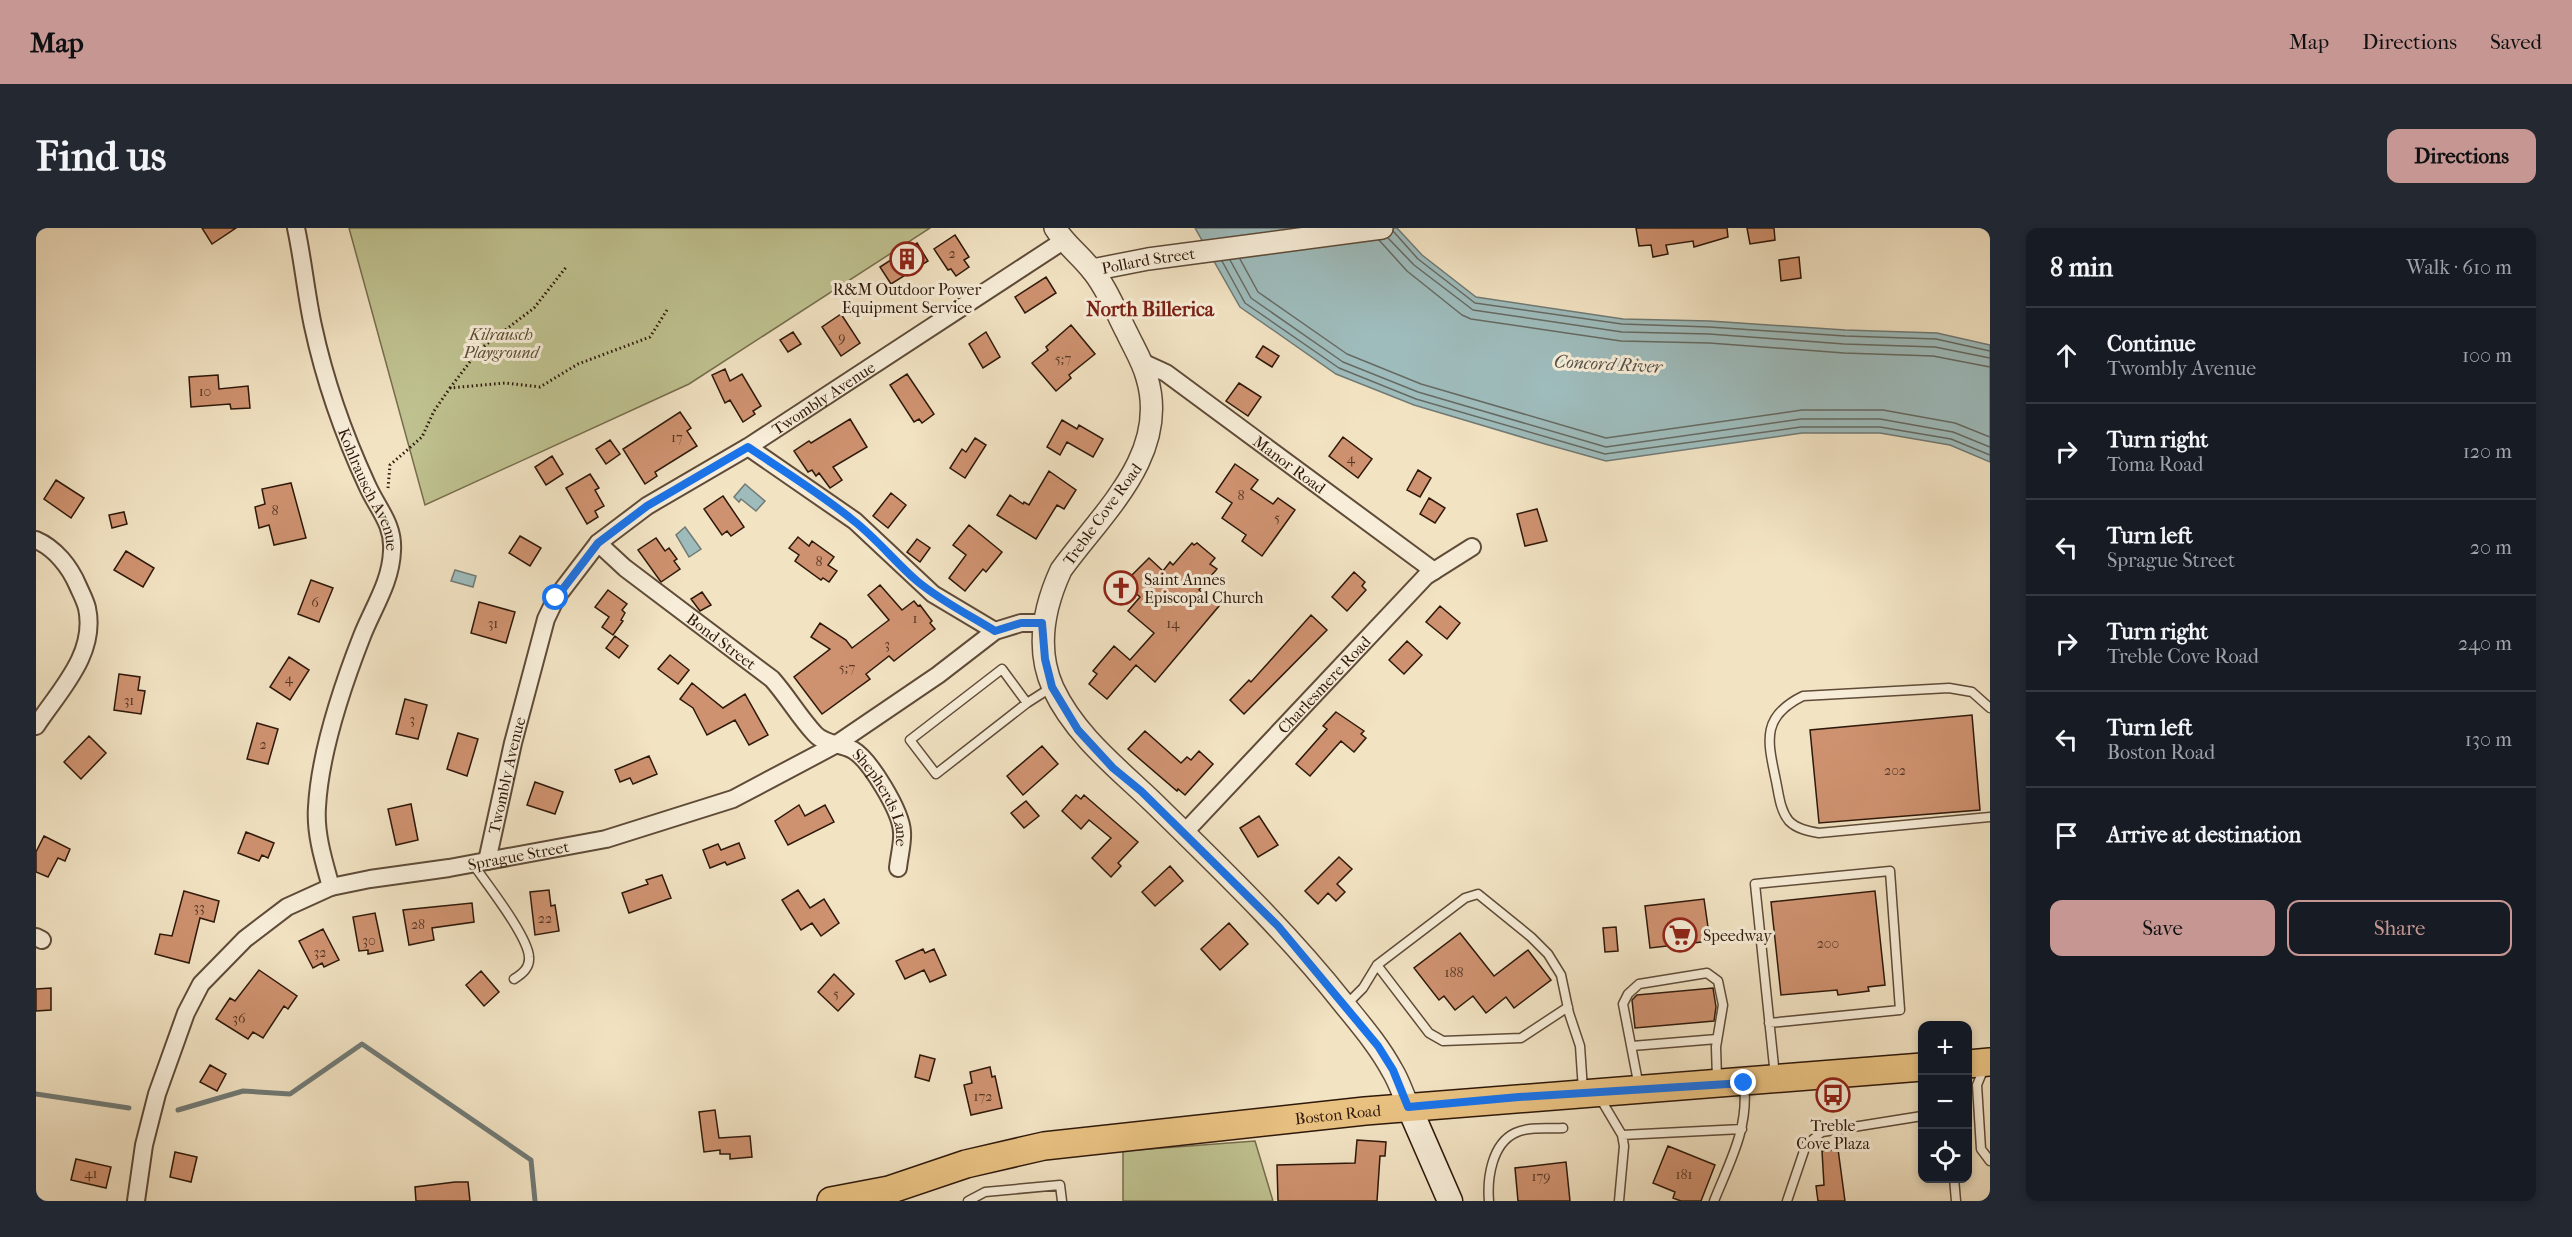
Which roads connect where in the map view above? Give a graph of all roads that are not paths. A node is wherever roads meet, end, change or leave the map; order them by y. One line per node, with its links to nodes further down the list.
1 (296, 228): 22 (street, Kohlrausch Avenue)
2 (1382, 228): 4 (street, Pollard Street)
3 (1059, 234): 4 (street, Treble Cove Road); 6 (street, Twombly Avenue)
4 (1092, 270): 5 (street, Treble Cove Road)
5 (1142, 362): 10 (street, Manor Road); 11 (street, Treble Cove Road)
6 (748, 447): 8 (street, Twombly Avenue); 12 (street)
7 (36, 540): 16 (street)
8 (598, 543): 17 (street, Bond Street); 20 (street, Twombly Avenue)
9 (1472, 547): 10 (street, Charlesmere Road)
10 (1434, 571): 19 (street, Charlesmere Road)
11 (1042, 623): 12 (street, Sprague Street); 13 (street, Treble Cove Road)
12 (995, 631): 17 (street, Sprague Street)
13 (1052, 687): 14 (lane); 19 (street, Treble Cove Road)
14 (1027, 703): 14 (lane)
15 (1990, 708): 18 (lane)
16 (36, 726)
17 (836, 745): 20 (street, Sprague Street); 21 (street, Shepherds Lane)
18 (1990, 816)
19 (1184, 833): 25 (street, Treble Cove Road)
20 (480, 862): 22 (street, Sprague Street); 24 (lane)
21 (898, 868)
22 (332, 887): 45 (street, Sprague Street)
23 (1377, 965): 25 (lane); 26 (lane); 26 (lane)
24 (514, 979)
25 (1345, 1006): 37 (street, Treble Cove Road)
26 (1568, 1007): 36 (lane)
27 (1769, 1023): 27 (lane); 32 (lane)
28 (1717, 1039): 29 (lane); 29 (lane); 34 (lane)
29 (1632, 1046): 35 (lane)
30 (1983, 1064): 42 (lane)
31 (1918, 1067): 32 (main road, Boston Road)
32 (1776, 1080): 33 (main road, Boston Road)
33 (1744, 1083): 34 (main road, Boston Road); 40 (lane)
34 (1718, 1085): 35 (main road, Boston Road)
35 (1640, 1090): 36 (main road, Boston Road)
36 (1590, 1093): 37 (main road, Boston Road); 41 (lane)
37 (1408, 1107): 44 (main road, Boston Road); 49 (main road, Treble Cove Road)
38 (1918, 1117): 53 (lane)
39 (1563, 1128): 50 (lane)
40 (1742, 1129): 41 (lane); 52 (lane)
41 (1622, 1135): 51 (lane)
42 (1990, 1161)
43 (1954, 1183): 54 (lane)
44 (887, 1195): 46 (main road, Boston Road)
45 (136, 1201)
46 (831, 1201)
47 (968, 1201): 48 (lane)
48 (1062, 1201)
49 (1450, 1201)
50 (1489, 1201)
51 (1619, 1201)
52 (1714, 1201)
53 (1787, 1201)
54 (1956, 1201)

